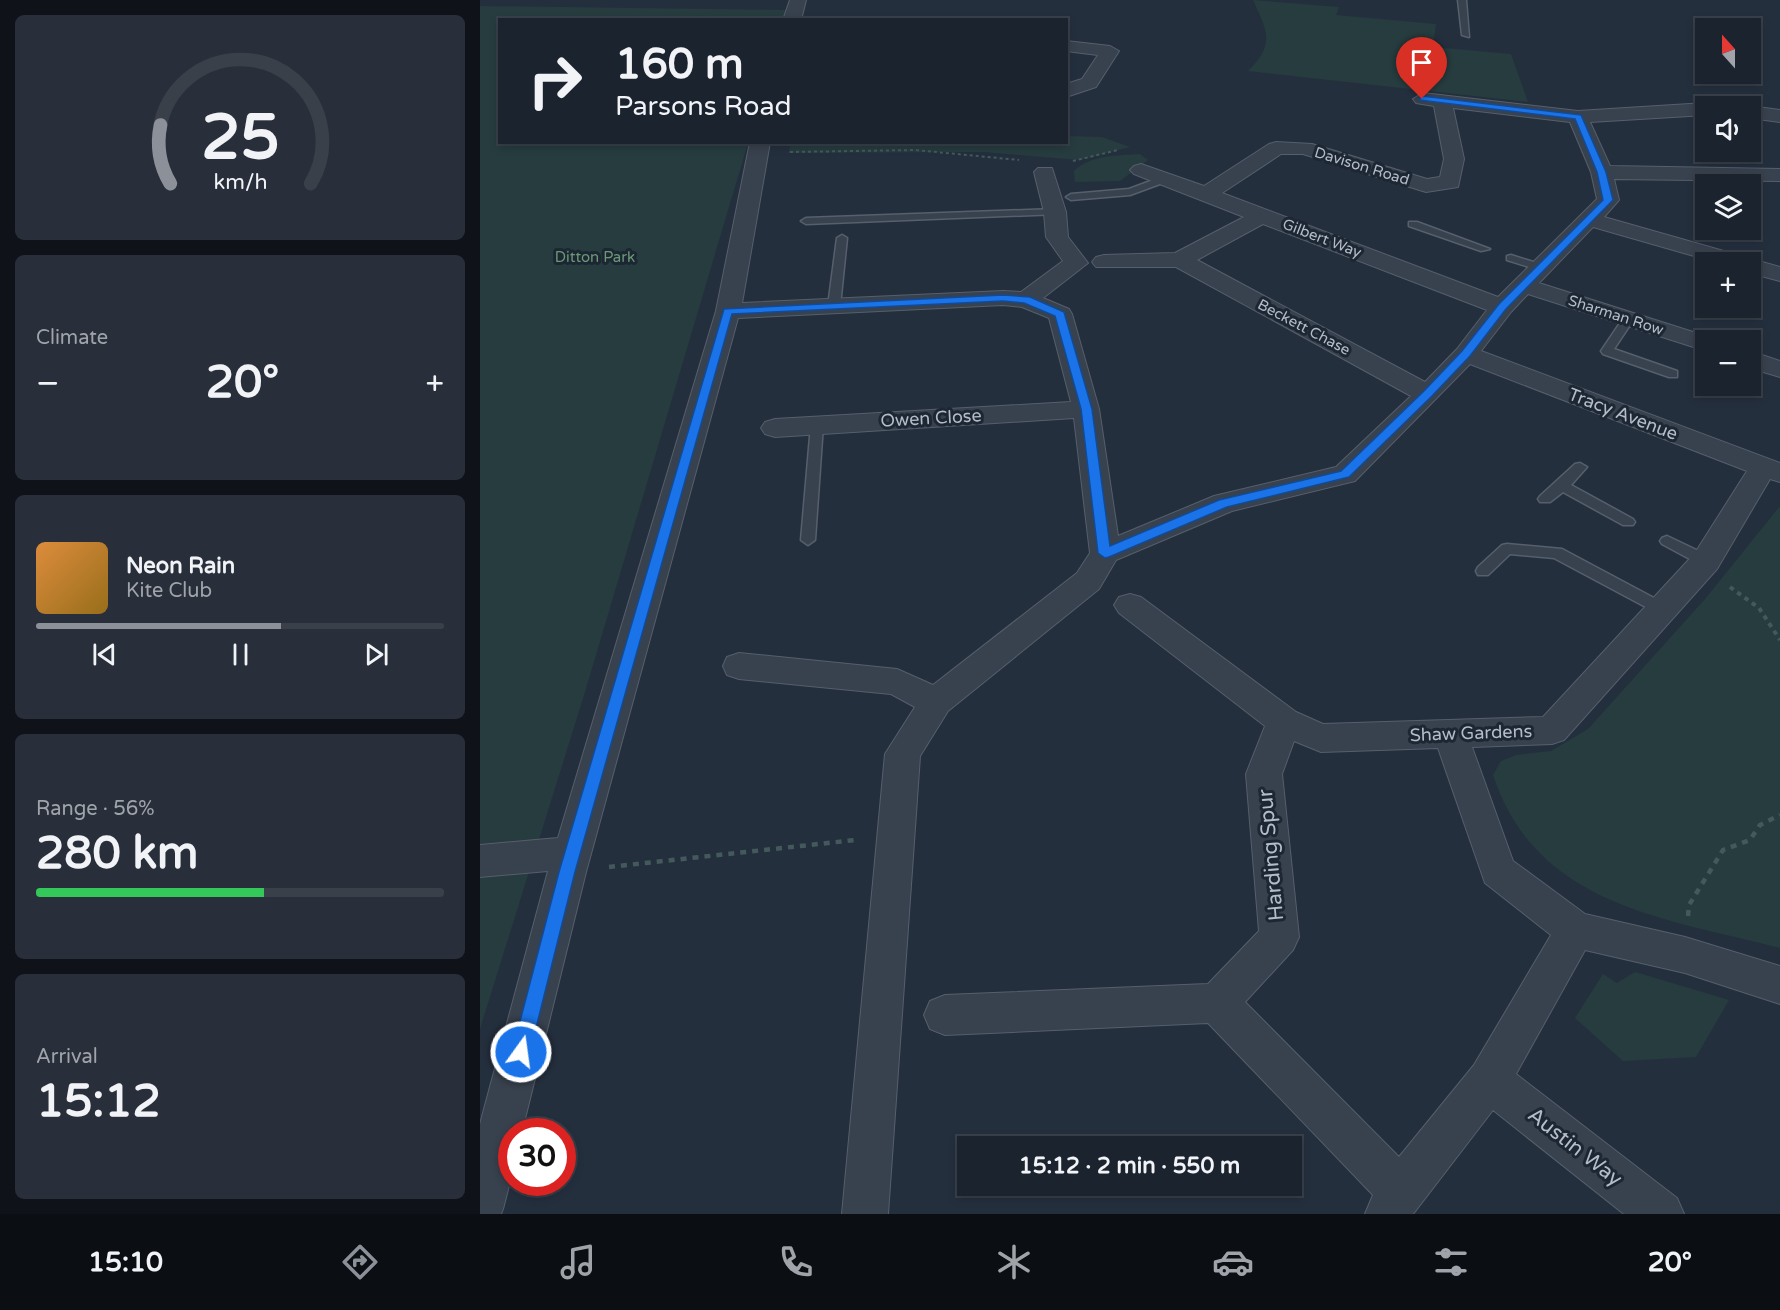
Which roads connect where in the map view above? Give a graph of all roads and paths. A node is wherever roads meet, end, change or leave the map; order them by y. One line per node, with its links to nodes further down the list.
1 (798, 0): 3 (street)
2 (1462, 0): 4 (lane)
3 (793, 18)
4 (1466, 35)
5 (1068, 46): 6 (street)
6 (1068, 90)
7 (1422, 99): 8 (street)
8 (1444, 100): 12 (street); 19 (street, Davison Road)
9 (1695, 110): 12 (street)
10 (1761, 113): 11 (street)
11 (1780, 116)
12 (1578, 117): 16 (street)
13 (773, 147): 15 (path); 37 (street)
14 (1140, 170): 18 (street, Gilbert Way)
15 (1045, 172): 20 (street)
16 (1602, 172): 17 (street); 22 (street)
17 (1780, 174)
18 (1164, 179): 19 (street, Gilbert Way); 20 (lane)
19 (1205, 195): 21 (street, Gilbert Way)
20 (1063, 204): 23 (lane); 34 (street)
21 (1262, 216): 29 (street); 36 (street, Gilbert Way)
22 (1588, 219): 27 (street); 33 (street)
23 (806, 221)
24 (1413, 224): 26 (lane)
25 (842, 238): 35 (lane)
26 (1485, 249)
27 (1704, 252)
28 (1511, 258): 33 (lane)
29 (1180, 260): 30 (street); 44 (street, Beckett Chase)
30 (1104, 262)
31 (1761, 269): 32 (street)
32 (1780, 274)
33 (1534, 277): 36 (street); 38 (street, Sharman Row)
34 (1026, 300): 35 (street); 45 (street)
35 (834, 306): 37 (street)
36 (1502, 307): 40 (street)
37 (728, 311): 68 (street)
38 (1628, 319): 39 (street, Sharman Row); 43 (lane)
39 (1695, 340)
40 (1466, 354): 44 (street); 49 (street, Tracy Avenue)
41 (1761, 363): 42 (street)
42 (1780, 369)
43 (1673, 374)
44 (1428, 394): 56 (street)
45 (1086, 409): 46 (street, Owen Close); 56 (street)
46 (817, 425): 47 (street, Owen Close); 53 (lane)
47 (775, 428)
48 (1580, 467): 50 (lane)
49 (1772, 470): 55 (street, Shaw Gardens)
50 (1562, 486): 51 (lane); 52 (lane)
51 (1545, 499)
52 (1628, 522)
53 (808, 540)
54 (1667, 541): 55 (lane)
55 (1704, 564): 59 (street, Shaw Gardens); 60 (path)
56 (1096, 567): 62 (street)
57 (1483, 571): 59 (lane)
58 (1130, 605): 63 (street, Shaw Gardens)
59 (1662, 609): 64 (street, Shaw Gardens)
60 (1780, 640)
61 (739, 666): 62 (street)
62 (936, 702): 66 (street)
63 (1284, 722): 64 (street, Shaw Gardens); 72 (street, Harding Spur)
64 (1450, 733): 69 (street)
65 (1780, 815): 70 (path)
66 (895, 836): 68 (path); 77 (street)
67 (480, 861): 68 (street)
68 (570, 862): 76 (street)
69 (1575, 930): 70 (street); 74 (street)
70 (1685, 955): 71 (street)
71 (1780, 985)
72 (1217, 1003): 73 (street); 75 (street)
73 (945, 1015)
74 (1489, 1080): 75 (street); 78 (street, Austin Way)
75 (1394, 1203)
76 (480, 1209)
77 (865, 1214)
78 (1661, 1214)

